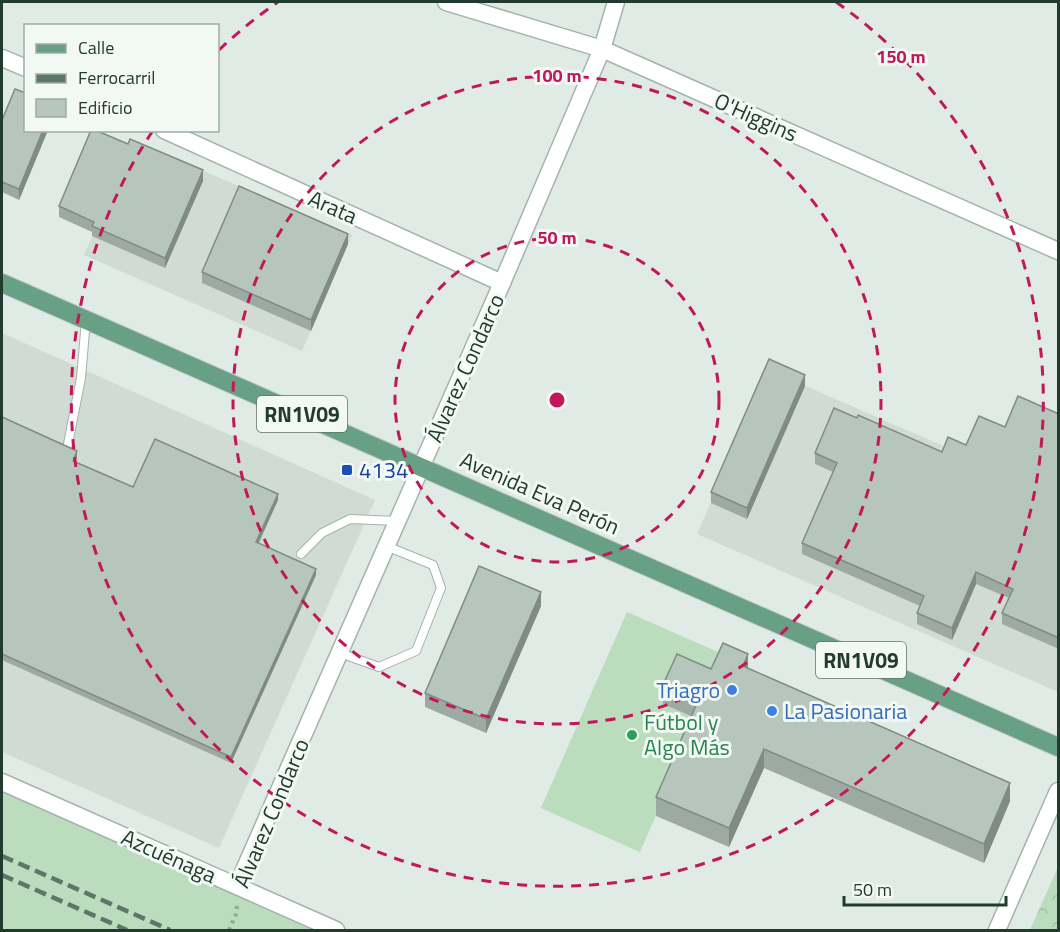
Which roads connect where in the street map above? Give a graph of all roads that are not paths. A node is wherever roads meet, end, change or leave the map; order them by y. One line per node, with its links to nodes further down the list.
1 (446, 2): 3 (street, O'Higgins)
2 (616, 2): 3 (street, Álvarez Condarco)
3 (602, 49): 7 (street, O'Higgins); 9 (street, Álvarez Condarco)
4 (2, 58): 5 (street)
5 (24, 67)
6 (168, 132): 9 (street, Arata)
7 (1059, 251)
8 (2, 283): 10 (main road, Avenida Eva Perón / RN1V09)
9 (502, 283): 12 (street, Álvarez Condarco)
10 (86, 320): 11 (lane); 12 (main road, Avenida Eva Perón / RN1V09)
11 (68, 444)
12 (421, 467): 13 (street, Álvarez Condarco); 17 (main road, Avenida Eva Perón / RN1V09)
13 (398, 521): 14 (street, Álvarez Condarco); 15 (lane)
14 (387, 546): 16 (street, Álvarez Condarco); 16 (lane)
15 (301, 554)
16 (339, 653): 20 (street, Álvarez Condarco)
17 (1059, 747)
18 (2, 782): 20 (street, Azcuénaga)
19 (1059, 791): 22 (street)
20 (237, 886): 21 (street, Azcuénaga)
21 (336, 930)
22 (997, 930)

